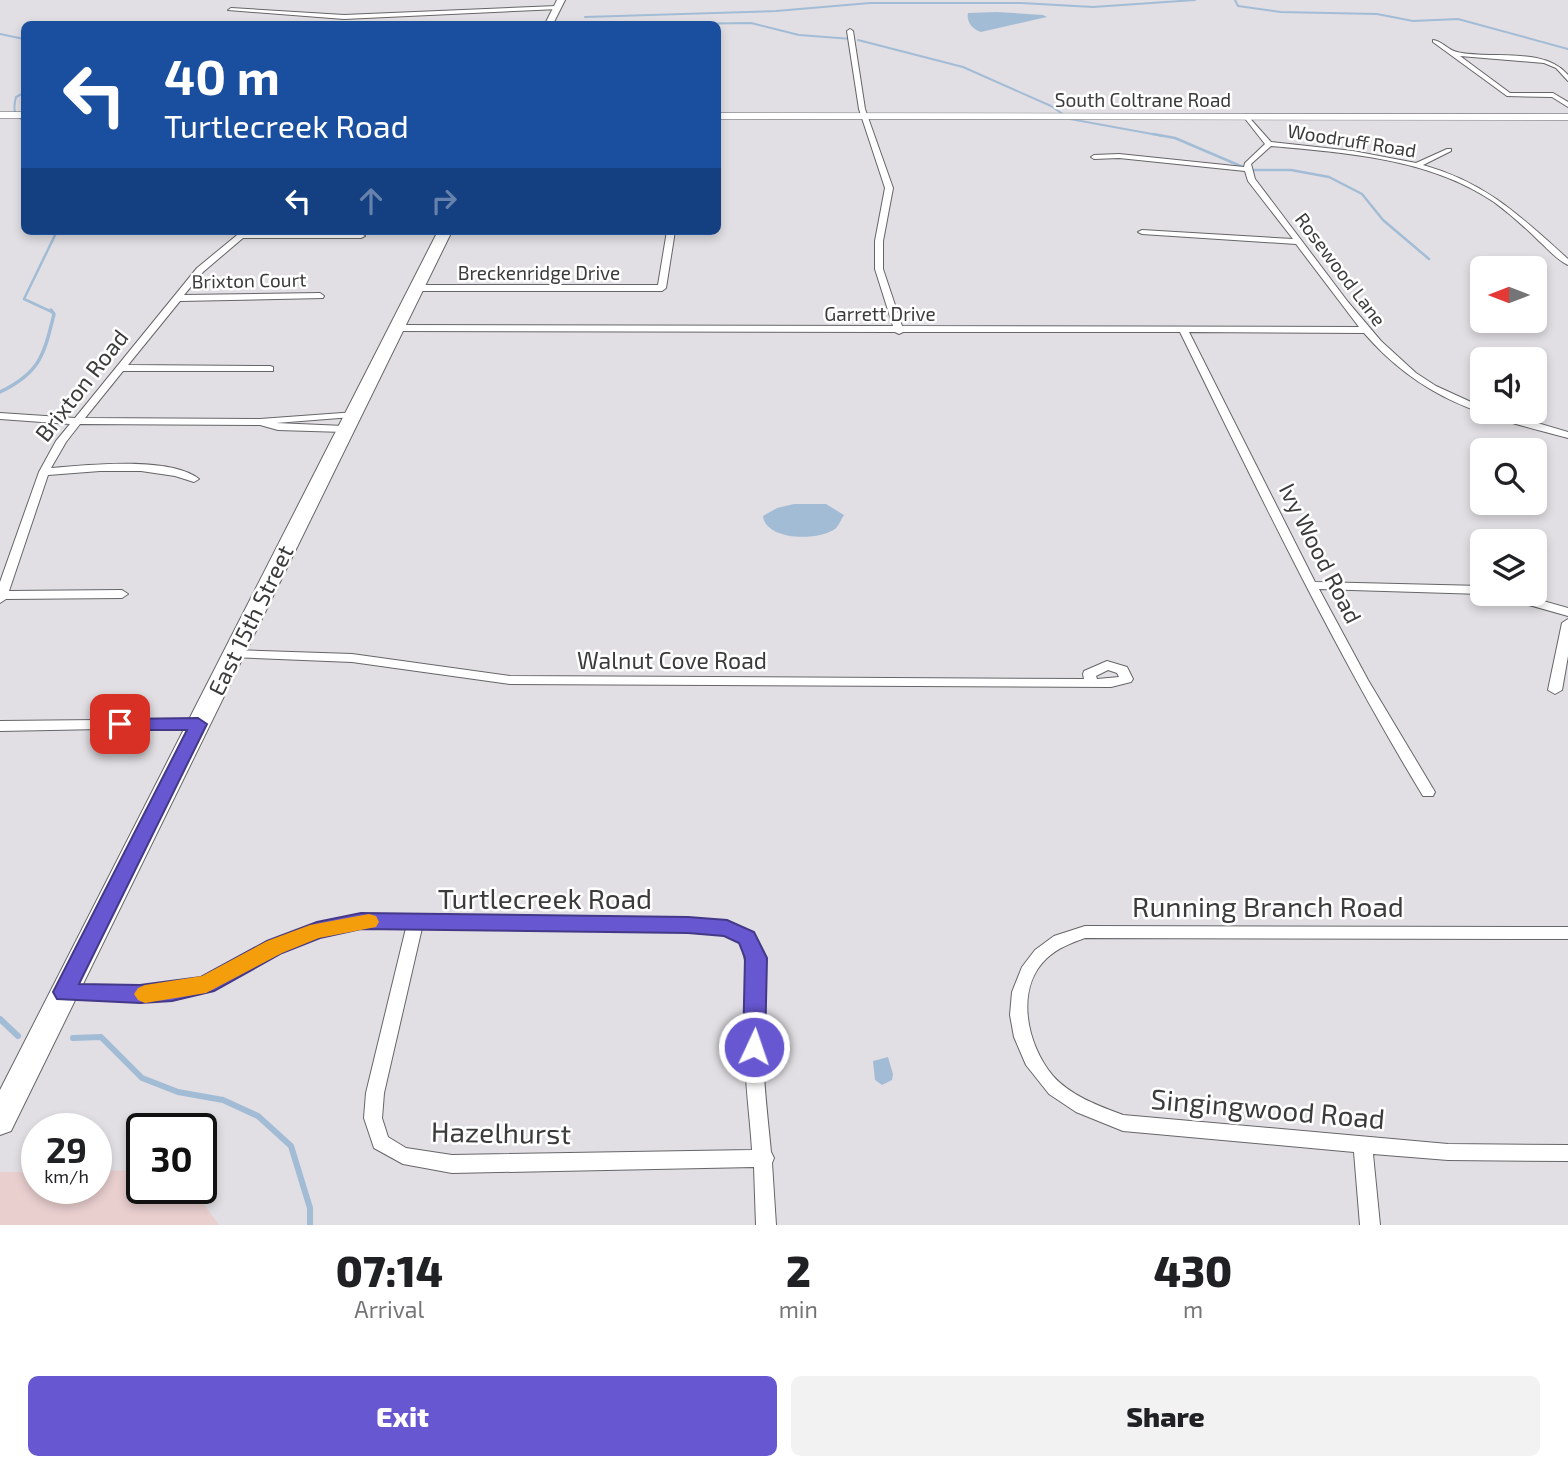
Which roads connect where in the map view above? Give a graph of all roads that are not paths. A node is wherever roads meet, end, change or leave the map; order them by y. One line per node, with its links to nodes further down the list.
1 (559, 4): 2 (street); 3 (main road)
2 (231, 10)
3 (550, 21)
4 (850, 31): 14 (street)
5 (1435, 41): 6 (street)
6 (1453, 54): 7 (street); 9 (street)
7 (1568, 79)
8 (1568, 94): 9 (street)
9 (1553, 95): 10 (street)
10 (1568, 105)
11 (0, 115): 12 (main road)
12 (21, 115)
13 (721, 116): 14 (main road, South Coltrane Road)
14 (864, 116): 15 (main road, South Coltrane Road); 36 (street)
15 (1246, 116): 16 (main road, South Coltrane Road); 17 (street)
16 (1568, 117)
17 (1269, 144): 20 (street, Woodruff Road); 21 (street)
18 (1449, 150): 20 (street)
19 (1094, 157): 21 (street)
20 (1417, 165): 29 (street, Woodruff Road)
21 (1247, 168): 28 (street, Rosewood Lane)
22 (1142, 232): 28 (street)
23 (242, 235): 32 (street, Brixton Road)
24 (322, 235): 27 (street)
25 (443, 235): 30 (main road, East 15th Street)
26 (670, 235): 30 (street, Breckenridge Drive)
27 (361, 236)
28 (1298, 242): 35 (street, Rosewood Lane)
29 (1568, 263)
30 (416, 288): 33 (main road, East 15th Street)
31 (320, 296): 32 (street, Brixton Court)
32 (178, 298): 37 (street, Brixton Road)
33 (395, 328): 36 (street, Garrett Drive); 43 (main road, East 15th Street)
34 (1183, 330): 35 (street, Garrett Drive); 36 (street, Garrett Drive); 48 (street, Ivy Wood Road)
35 (1364, 330): 39 (street, Rosewood Lane)
36 (899, 331)
37 (120, 368): 38 (street); 41 (street, Brixton Road)
38 (270, 369)
39 (1470, 405)
40 (0, 416): 41 (street)
41 (76, 421): 42 (street); 46 (street, Brixton Road)
42 (261, 422): 43 (street); 43 (street)
43 (348, 422): 55 (main road, East 15th Street)
44 (1530, 424): 45 (street, Rosewood Lane)
45 (1568, 435)
46 (44, 471): 47 (street); 51 (street, Brixton Road)
47 (194, 479)
48 (1312, 585): 49 (street); 60 (street, Ivy Wood Road)
49 (1470, 590)
50 (122, 594): 51 (street)
51 (1, 597)
52 (1547, 606): 53 (street)
53 (1568, 612)
54 (1568, 623): 57 (street)
55 (234, 654): 56 (street, Walnut Cove Road); 58 (main road, East 15th Street)
56 (1111, 683)
57 (1555, 690)
58 (198, 724): 59 (street); 63 (main road, East 15th Street)
59 (0, 726)
60 (1429, 792)
61 (415, 923): 63 (street, Turtlecreek Road); 68 (street, Turtlecreek Road); 68 (street, Hazelhurst)
62 (1568, 933): 64 (street, Running Branch Road)
63 (64, 992): 65 (main road, East 15th Street)
64 (1021, 1014): 66 (street, Singingwood Road)
65 (0, 1121)
66 (1363, 1145): 67 (street, Singingwood Road); 70 (street)
67 (1568, 1153)
68 (765, 1158): 69 (street, Turtlecreek Road)
69 (766, 1225)
70 (1370, 1225)

